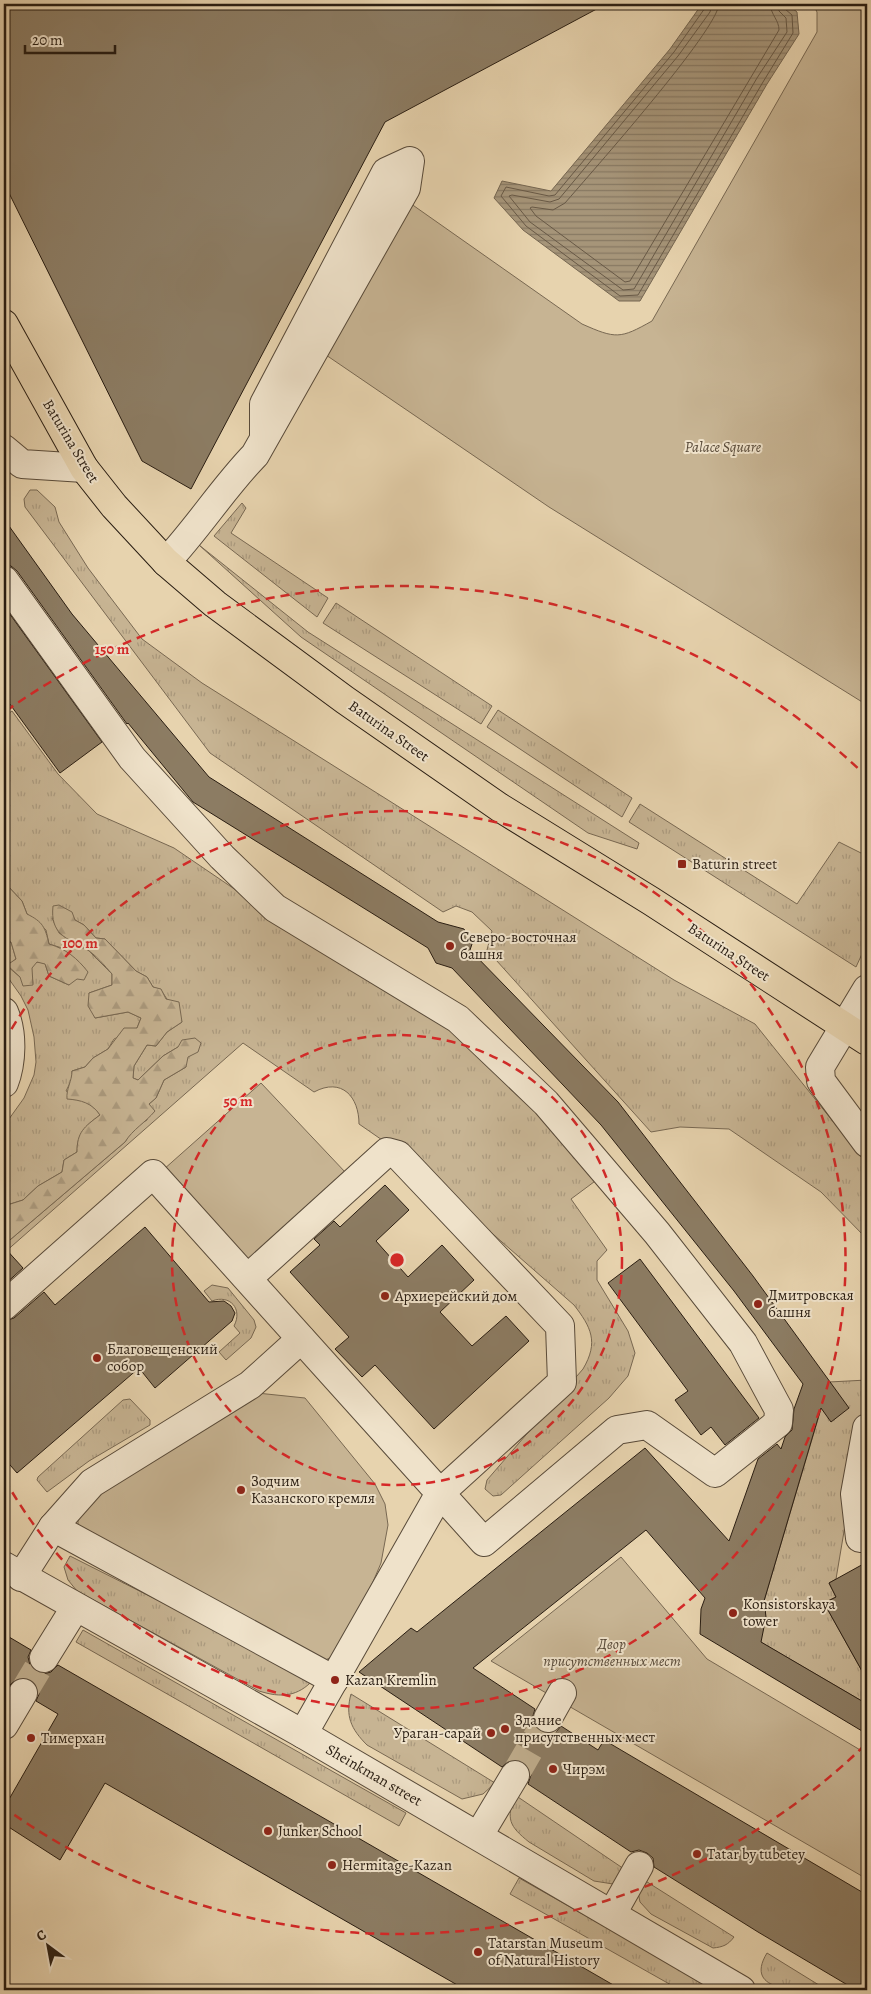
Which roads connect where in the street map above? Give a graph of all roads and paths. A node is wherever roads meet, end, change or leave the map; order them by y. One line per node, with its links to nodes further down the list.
1 (4, 324): 4 (main road, Baturina Street)
2 (264, 438): 2 (lane); 5 (lane)
3 (4, 449): 4 (lane)
4 (84, 468): 5 (main road, Baturina Street)
5 (166, 562): 9 (main road, Baturina Street)
6 (4, 580): 16 (lane)
7 (867, 989): 9 (lane)
8 (4, 1012): 10 (lane)
9 (856, 1034): 11 (lane)
10 (4, 1083)
11 (867, 1143)
12 (248, 1278): 13 (lane); 14 (lane); 16 (lane)
13 (4, 1306)
14 (301, 1339): 16 (lane); 17 (lane)
15 (867, 1428): 18 (lane)
16 (440, 1493): 22 (lane)
17 (53, 1527): 19 (lane); 22 (lane)
18 (860, 1538)
19 (12, 1571): 20 (lane, Sheinkman street)
20 (75, 1608): 21 (lane); 27 (lane, Sheinkman street)
21 (44, 1658)
22 (334, 1680): 27 (lane)
23 (23, 1693): 26 (lane)
24 (562, 1693): 25 (lane)
25 (548, 1718)
26 (4, 1725)
27 (303, 1734): 29 (lane, Sheinkman street)
28 (515, 1776): 29 (lane)
29 (479, 1836): 31 (lane, Sheinkman street)
30 (640, 1866): 31 (lane)
31 (612, 1914): 32 (lane, Sheinkman street)
32 (741, 1990)

